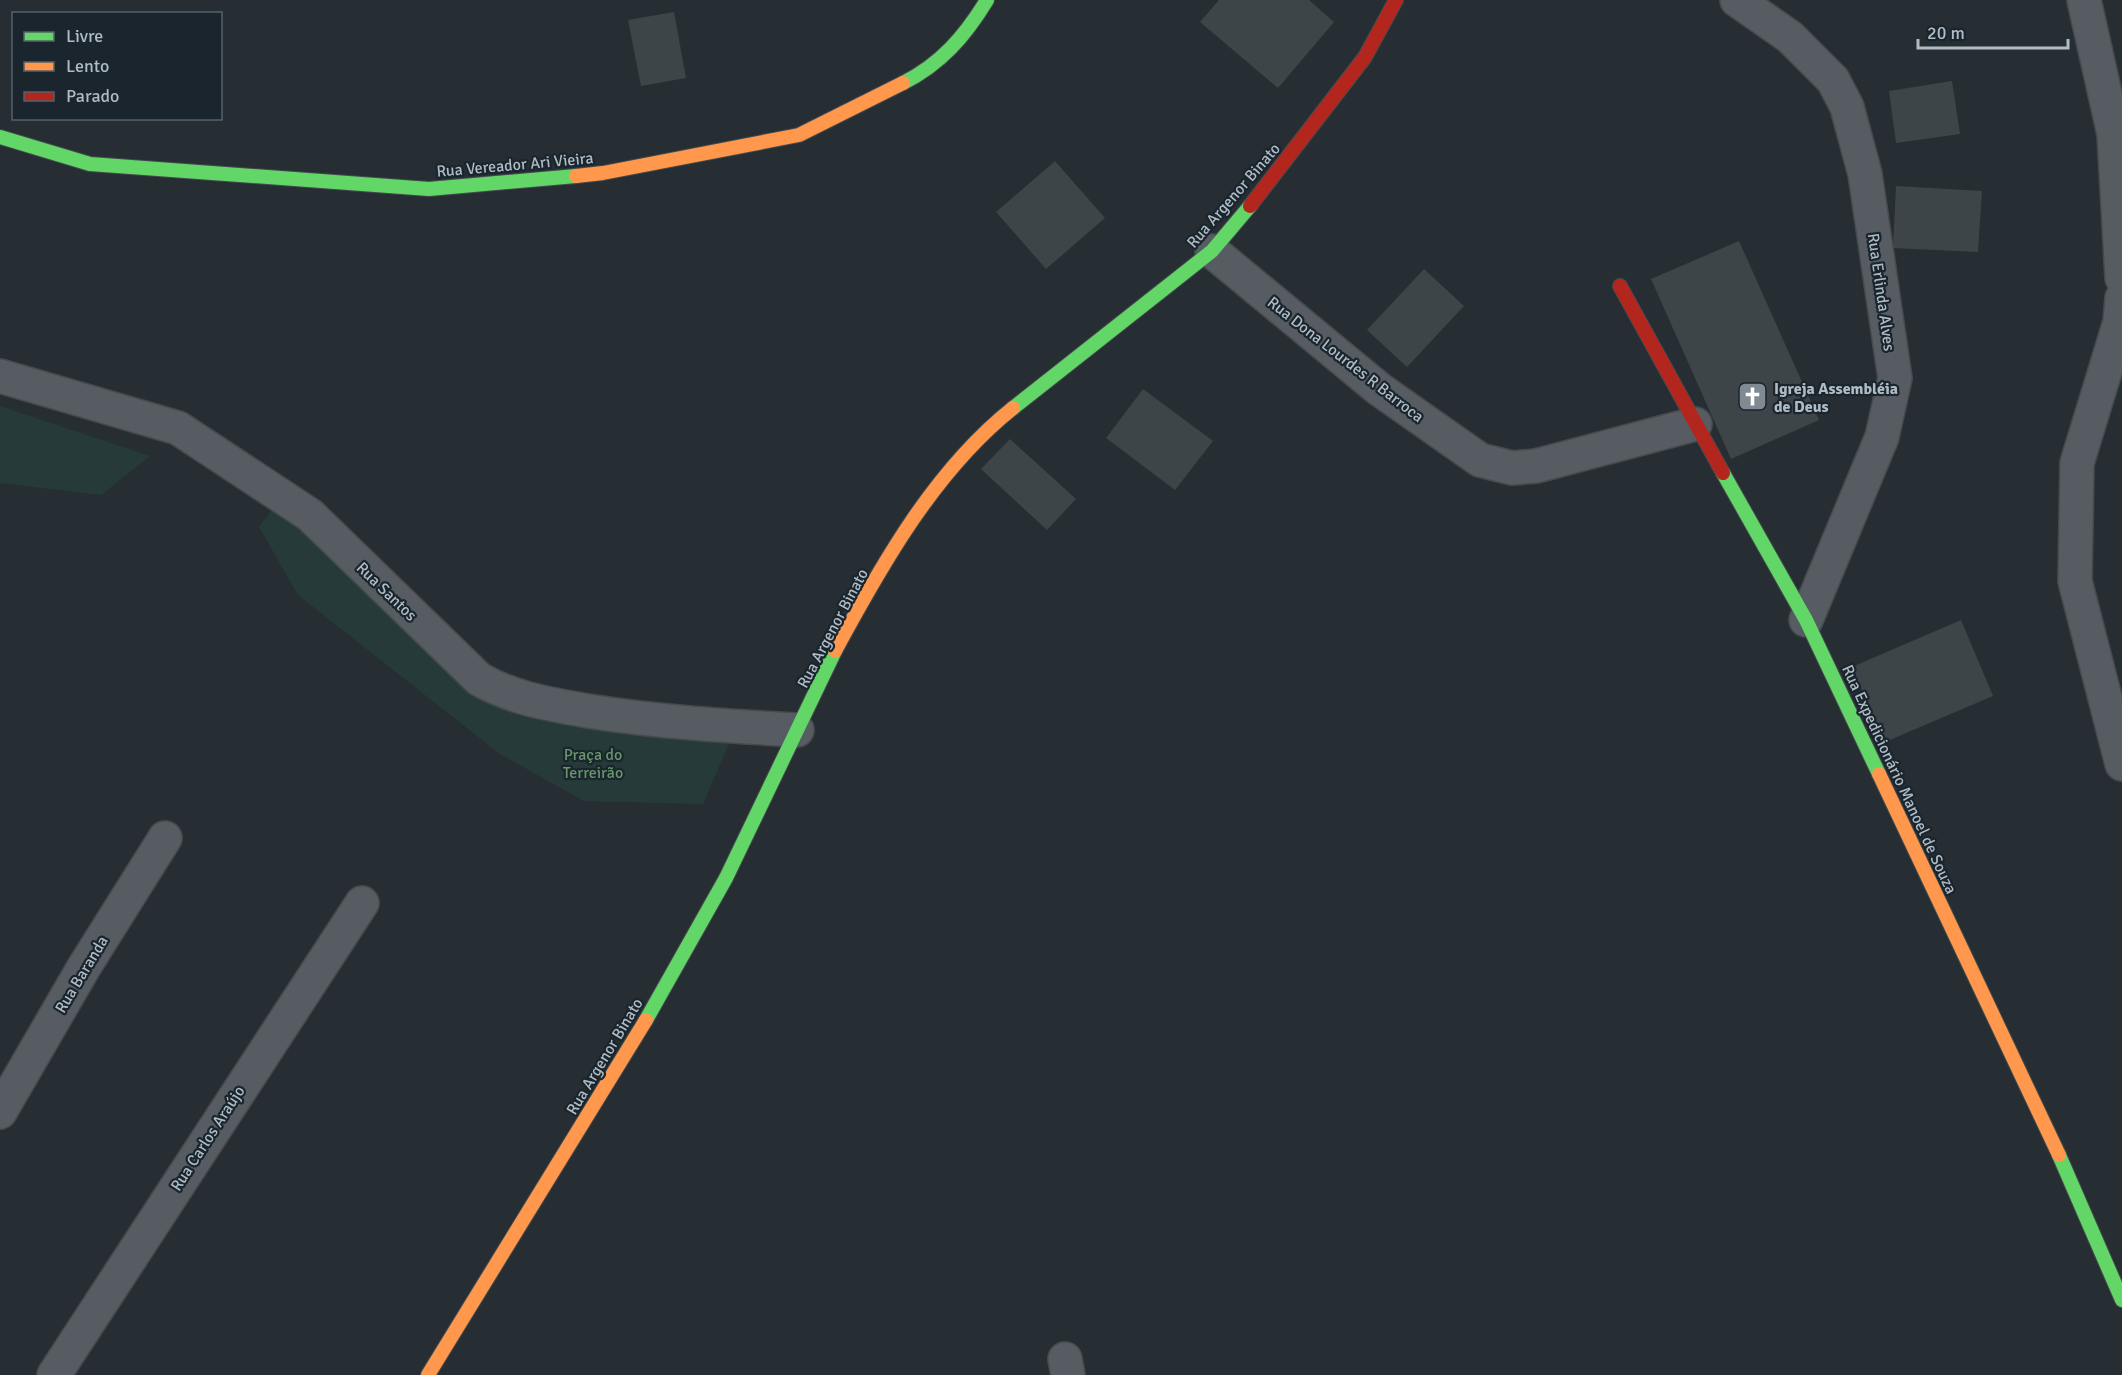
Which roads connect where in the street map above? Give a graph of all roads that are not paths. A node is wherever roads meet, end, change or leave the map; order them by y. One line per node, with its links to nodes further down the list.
1 (987, 0): 5 (street, Rua Vereador Ari Vieira)
2 (1396, 0): 6 (street, Rua Argenor Binato)
3 (1737, 0): 12 (street, Rua Erlinda Alves)
4 (2084, 0): 7 (street)
5 (0, 137)
6 (1212, 251): 11 (street, Rua Dona Lourdes R Barroca); 13 (street, Rua Argenor Binato)
7 (2122, 278)
8 (1620, 286): 11 (street, Rua Expedicionário Manoel de Souza)
9 (2122, 298): 14 (street)
10 (0, 376): 13 (street, Rua Santos)
11 (1695, 424): 12 (street, Rua Expedicionário Manoel de Souza)
12 (1806, 620): 18 (street, Rua Expedicionário Manoel de Souza)
13 (797, 730): 20 (street, Rua Argenor Binato)
14 (2122, 764)
15 (165, 838): 17 (street, Rua Baranda)
16 (362, 903): 19 (street, Rua Carlos Araújo)
17 (0, 1112)
18 (2122, 1300)
19 (54, 1375)
20 (429, 1375)

